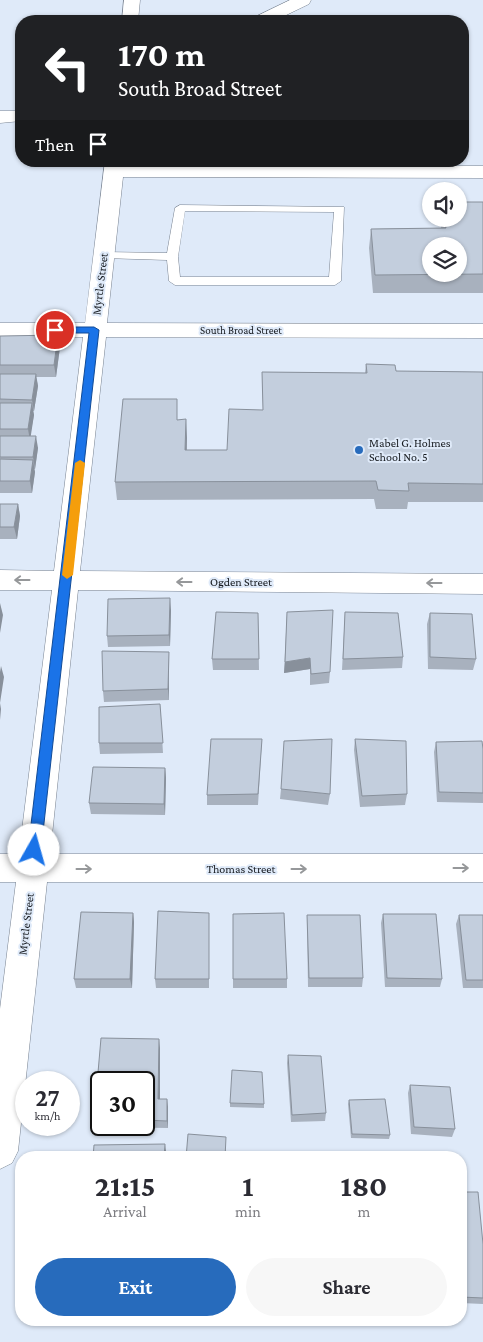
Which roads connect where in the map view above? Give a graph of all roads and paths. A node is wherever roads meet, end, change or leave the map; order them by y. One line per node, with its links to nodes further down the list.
1 (132, 0): 3 (street)
2 (303, 0): 4 (street)
3 (131, 15)
4 (273, 15)
5 (15, 117): 6 (street)
6 (0, 118)
7 (114, 167): 10 (street, Myrtle Street)
8 (176, 167): 9 (street)
9 (483, 172)
10 (103, 255): 11 (lane); 13 (street, Myrtle Street)
11 (172, 257): 11 (lane)
12 (0, 330): 13 (street, South Broad Street)
13 (94, 330): 14 (street, South Broad Street); 16 (street, Myrtle Street)
14 (483, 331)
15 (0, 580): 16 (street, Ogden Street, one-way to 15)
16 (67, 581): 17 (street, Ogden Street, one-way to 16); 20 (street, Myrtle Street)
17 (483, 584)
18 (0, 868): 20 (street, Thomas Street)
19 (483, 868): 20 (street, Thomas Street, one-way to 19)
20 (32, 869): 21 (street, Myrtle Street)
21 (0, 1151)

